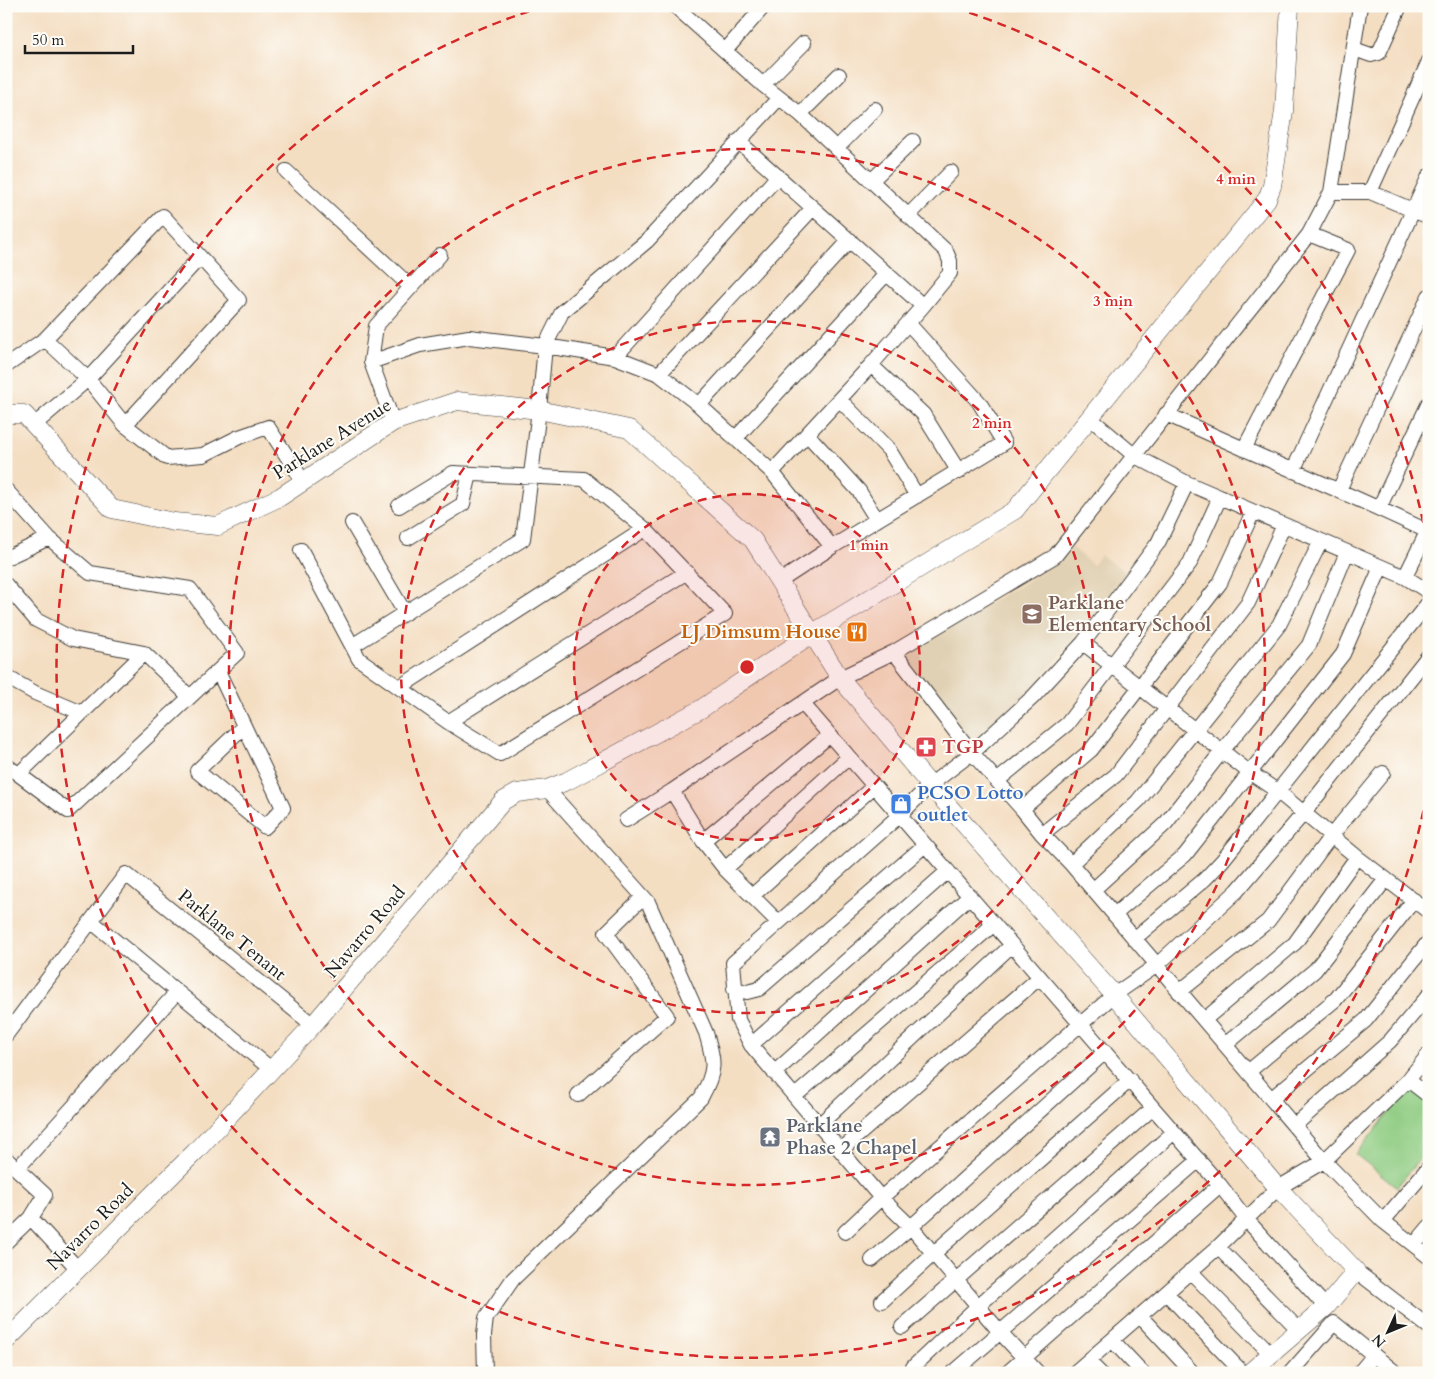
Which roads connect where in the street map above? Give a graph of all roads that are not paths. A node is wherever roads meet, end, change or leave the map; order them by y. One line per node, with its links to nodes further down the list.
1 (764, 6): 8 (street)
2 (1290, 6): 52 (street, Navarro Road)
3 (1360, 6): 7 (street)
4 (1400, 6): 7 (street)
5 (684, 9): 8 (street)
6 (804, 44): 11 (street)
7 (1354, 49): 23 (street)
8 (725, 51): 11 (street)
9 (1429, 61): 24 (street)
10 (839, 75): 14 (street)
11 (763, 85): 12 (street)
12 (779, 98): 14 (street); 15 (street)
13 (875, 109): 17 (street)
14 (800, 114): 17 (street)
15 (738, 141): 20 (street); 39 (street)
16 (913, 141): 22 (street)
17 (836, 148): 22 (street)
18 (286, 171): 34 (street)
19 (951, 172): 27 (street)
20 (778, 176): 25 (street); 40 (street)
21 (1429, 176): 26 (street)
22 (871, 181): 27 (street)
23 (1331, 192): 24 (street); 29 (street)
24 (1370, 192): 26 (street)
25 (813, 208): 30 (street); 44 (street)
26 (1413, 210): 28 (street); 60 (street)
27 (908, 216): 36 (street)
28 (1429, 217)
29 (1310, 234): 51 (street); 58 (street)
30 (850, 240): 33 (street); 48 (street)
31 (440, 255): 34 (street)
32 (200, 258): 38 (street); 45 (street); 55 (street)
33 (887, 273): 36 (street); 57 (street)
34 (411, 287): 41 (street)
35 (1429, 296): 68 (street)
36 (923, 306): 37 (street)
37 (908, 323): 42 (street); 62 (street)
38 (45, 339): 43 (street); 45 (street)
39 (545, 346): 40 (street); 41 (street); 49 (street)
40 (615, 357): 44 (street)
41 (371, 362): 53 (street)
42 (871, 365): 46 (street); 62 (street)
43 (6, 366)
44 (659, 374): 48 (street)
45 (88, 379): 54 (street); 55 (street)
46 (840, 400): 56 (street); 69 (street)
47 (1429, 403): 72 (street)
48 (699, 405): 57 (street)
49 (539, 410): 53 (street, Parklane Avenue); 64 (street); 89 (street, Parklane Avenue)
50 (6, 414): 54 (street, Parklane Avenue)
51 (1166, 414): 58 (street); 59 (street)
52 (1090, 418): 59 (street); 94 (street, Navarro Road)
53 (393, 422): 65 (street, Parklane Avenue)
54 (34, 425): 65 (street, Parklane Avenue)
55 (125, 425): 65 (street)
56 (807, 434): 61 (street); 74 (street)
57 (735, 439): 61 (street)
58 (1244, 450): 60 (street)
59 (1135, 456): 66 (street); 97 (street)
60 (1293, 471): 68 (street)
61 (772, 472): 82 (street)
62 (959, 472): 69 (street)
63 (470, 474): 64 (street); 71 (street); 80 (street)
64 (531, 477): 77 (street); 93 (street)
65 (303, 481)
66 (1187, 483): 70 (street); 95 (street)
67 (6, 490): 79 (street)
68 (1339, 490): 72 (street)
69 (917, 496): 74 (street)
70 (1220, 497): 73 (street); 100 (street)
71 (399, 506)
72 (1379, 508): 78 (street)
73 (1254, 512): 76 (street); 105 (street)
74 (877, 520): 82 (street)
75 (352, 523): 93 (street)
76 (1284, 525): 81 (street); 108 (street)
77 (645, 529): 87 (street); 104 (street)
78 (1428, 529): 88 (street)
79 (49, 538): 85 (street); 101 (street)
80 (408, 538)
81 (1321, 541): 84 (street); 112 (street)
82 (832, 547): 89 (street)
83 (301, 550): 96 (street)
84 (1347, 552): 86 (street); 114 (street)
85 (6, 558)
86 (1381, 567): 88 (street); 118 (street)
87 (687, 572): 110 (street); 110 (street)
88 (1405, 577): 91 (street)
89 (780, 581): 94 (street, Parklane Avenue)
90 (6, 585): 98 (street)
91 (1429, 592)
92 (1429, 602): 125 (street)
93 (405, 614): 96 (street)
94 (813, 633): 103 (street, Parklane Avenue); 124 (street, Navarro Road)
95 (1083, 643): 100 (street); 115 (street)
96 (352, 646): 104 (street)
97 (894, 652): 103 (street); 115 (street)
98 (144, 653): 106 (street); 109 (street)
99 (1429, 655): 128 (street)
100 (1112, 666): 105 (street); 121 (street)
101 (218, 671): 106 (street); 111 (street)
102 (6, 677): 109 (street)
103 (840, 678): 107 (street); 122 (street, Parklane Avenue)
104 (400, 687): 110 (street)
105 (1140, 687): 108 (street); 127 (street)
106 (190, 697): 120 (street)
107 (803, 704): 113 (street); 126 (street)
108 (1167, 709): 112 (street); 131 (street)
109 (82, 713): 120 (street)
110 (448, 722)
111 (244, 726): 111 (street)
112 (1195, 730): 114 (street); 136 (street)
113 (830, 736): 116 (street); 133 (street)
114 (1222, 751): 118 (street); 140 (street)
115 (972, 753): 121 (street); 122 (street)
116 (849, 757): 123 (street); 137 (street)
117 (6, 765): 120 (street)
118 (1249, 772): 125 (street); 146 (street)
119 (1383, 773): 132 (street)
120 (19, 774)
121 (998, 780): 127 (street)
122 (930, 785): 129 (street); 158 (street, Parklane Avenue)
123 (874, 786): 129 (street); 141 (street)
124 (547, 789): 143 (street); 162 (street, Navarro Road)
125 (1277, 791): 128 (street); 150 (street)
126 (672, 792): 130 (street); 133 (street)
127 (1022, 809): 131 (street)
128 (1303, 814): 132 (street); 153 (street)
129 (900, 815): 134 (street); 148 (street)
130 (626, 820)
131 (1042, 834): 136 (street)
132 (1330, 836): 135 (street); 157 (street)
133 (703, 841): 137 (street)
134 (925, 845): 138 (street); 155 (street)
135 (1357, 857): 139 (street); 160 (street)
136 (1071, 864): 140 (street)
137 (725, 869): 141 (street)
138 (948, 871): 142 (street); 164 (street)
139 (1386, 879): 144 (street); 165 (street)
140 (1092, 890): 146 (street)
141 (752, 896): 148 (street)
142 (970, 896): 149 (street); 170 (street)
143 (643, 897): 173 (street); 222 (street)
144 (1414, 900): 145 (street); 169 (street)
145 (1429, 912)
146 (1114, 915): 150 (street)
147 (91, 921): 156 (street); 162 (street, Parklane Tenant); 163 (street)
148 (778, 922): 155 (street)
149 (994, 924): 152 (street); 174 (street)
150 (1134, 939): 153 (street)
151 (1429, 941): 176 (street)
152 (1012, 945): 154 (street); 178 (street)
153 (1157, 966): 157 (street); 158 (street)
154 (1040, 977): 161 (street); 181 (street)
155 (734, 989): 164 (street)
156 (177, 992): 168 (street); 186 (street)
157 (1179, 992): 160 (street)
158 (1114, 995): 161 (street); 188 (street, Parklane Avenue)
159 (1429, 995): 179 (street)
160 (1204, 1020): 165 (street)
161 (1082, 1025): 166 (street); 189 (street)
162 (313, 1026): 168 (street, Navarro Road)
163 (6, 1035)
164 (751, 1045): 170 (street)
165 (1225, 1045): 169 (street)
166 (1105, 1052): 171 (street); 193 (street)
167 (1429, 1054): 172 (street)
168 (271, 1070): 202 (street, Navarro Road)
169 (1248, 1072): 176 (street)
170 (774, 1073): 174 (street)
171 (1130, 1080): 177 (street); 199 (street)
172 (1408, 1080): 175 (street); 184 (street)
173 (578, 1095)
174 (795, 1096): 178 (street)
175 (1429, 1096)
176 (1271, 1099): 179 (street)
177 (1153, 1108): 180 (street); 205 (street)
178 (819, 1125): 181 (street)
179 (1294, 1126): 184 (street)
180 (1174, 1132): 183 (street); 208 (street)
181 (841, 1150): 189 (street)
182 (6, 1159): 186 (street)
183 (1199, 1160): 187 (street); 214 (street)
184 (1324, 1161): 188 (street); 192 (street)
185 (1429, 1166): 192 (street)
186 (17, 1169): 190 (street)
187 (1220, 1185): 191 (street); 219 (street)
188 (1278, 1188): 191 (street); 204 (street, Parklane Avenue)
189 (881, 1198): 193 (street); 195 (street)
190 (31, 1218): 196 (street); 202 (street)
191 (1246, 1220): 198 (street); 209 (street)
192 (1383, 1221): 197 (street)
193 (911, 1227): 199 (street); 201 (street)
194 (1429, 1227): 197 (street)
195 (845, 1232)
196 (6, 1242)
197 (1414, 1245): 200 (street)
198 (1218, 1247): 203 (street); 213 (street)
199 (933, 1254): 205 (street); 207 (street)
200 (1429, 1257)
201 (872, 1260)
202 (78, 1269): 215 (street, Navarro Road)
203 (1190, 1271): 206 (street); 217 (street)
204 (1356, 1271): 209 (street); 212 (street)
205 (956, 1280): 208 (street); 211 (street)
206 (1166, 1294): 210 (street); 230 (street)
207 (882, 1301)
208 (978, 1306): 214 (street); 221 (street)
209 (1326, 1307): 213 (street)
210 (1140, 1316): 216 (street); 229 (street)
211 (902, 1327)
212 (1429, 1327)
213 (1299, 1330): 217 (street)
214 (1000, 1332): 219 (street); 223 (street)
215 (6, 1340)
216 (1112, 1340): 220 (street); 228 (street)
217 (1271, 1354): 231 (street)
218 (1374, 1355): 232 (street); 233 (street); 234 (street)
219 (1025, 1357): 224 (street); 225 (street)
220 (1088, 1360): 226 (street); 227 (street)
221 (913, 1367)
222 (485, 1373)
223 (953, 1373)
224 (1007, 1373)
225 (1038, 1373)
226 (1074, 1373)
227 (1100, 1373)
228 (1142, 1373)
229 (1193, 1373)
230 (1243, 1373)
231 (1249, 1373)
232 (1290, 1373)
233 (1359, 1373)
234 (1396, 1373)

